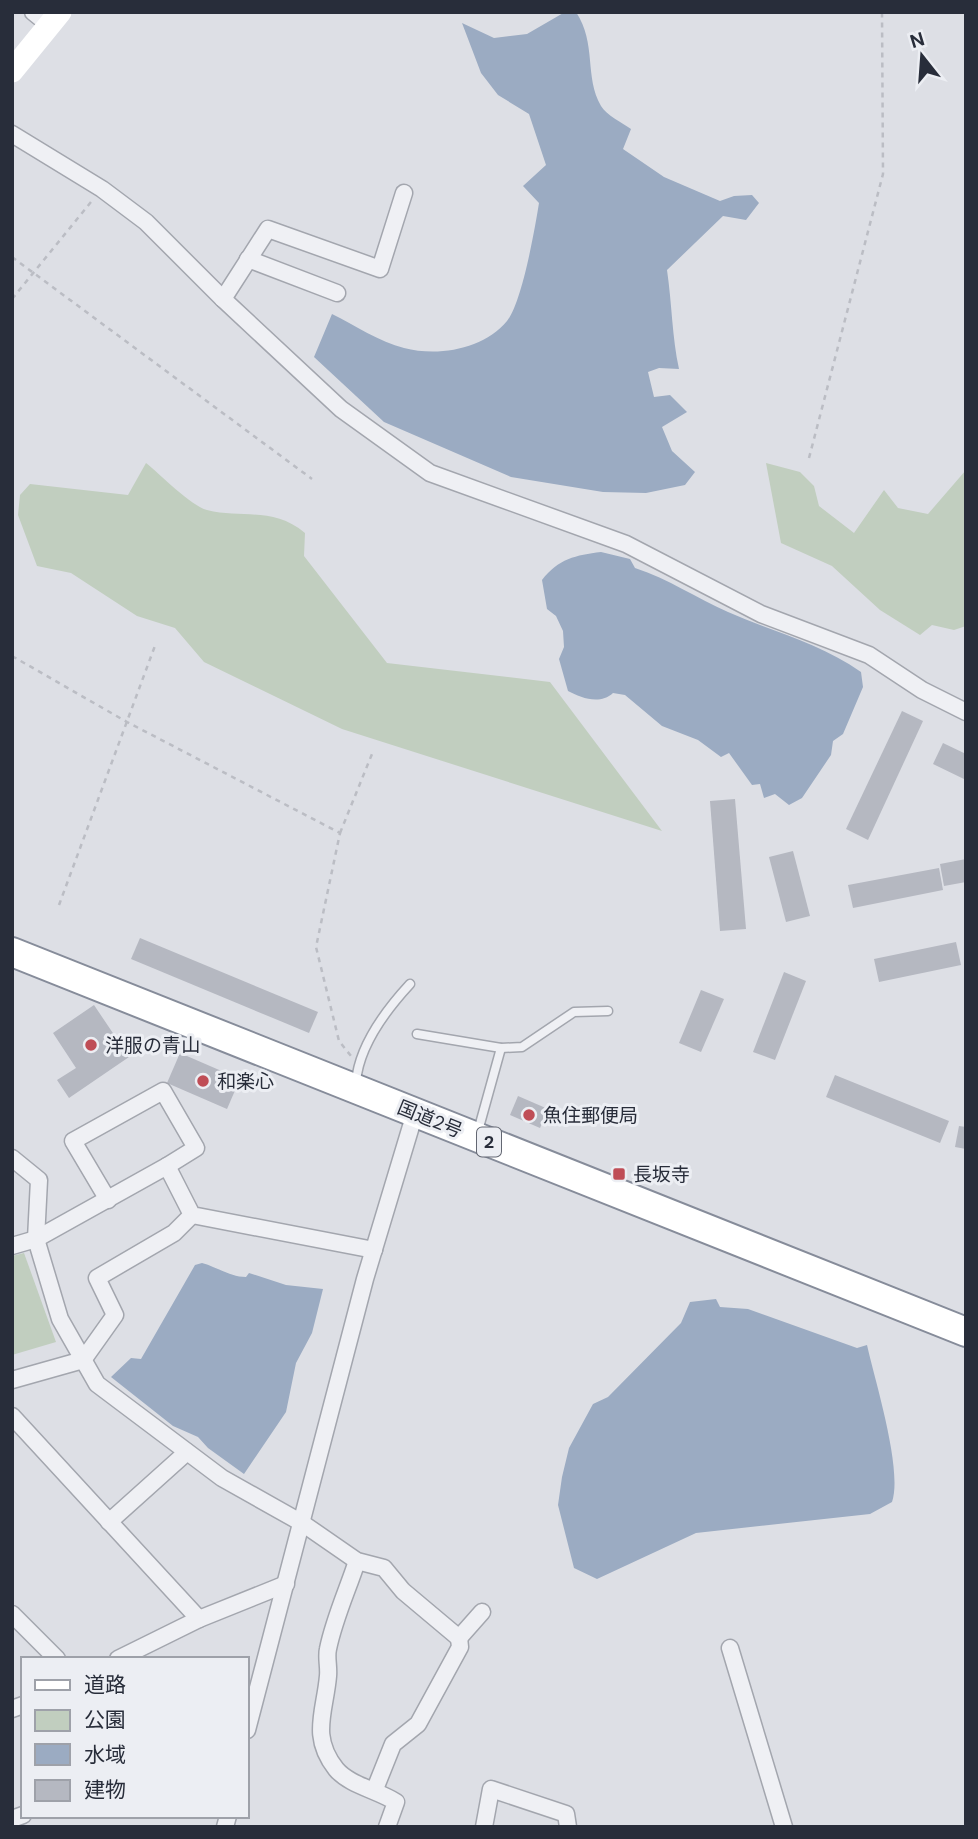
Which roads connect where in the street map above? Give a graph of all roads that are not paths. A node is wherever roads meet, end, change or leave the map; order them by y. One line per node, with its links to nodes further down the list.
1 (47, 17): 2 (main road)
2 (12, 71)
3 (12, 134): 7 (street)
4 (404, 193): 5 (street)
5 (248, 259): 6 (street); 7 (street)
6 (337, 293)
7 (223, 299): 8 (street)
8 (966, 712)
9 (12, 952): 14 (highway, 国道2号 / 2)
10 (410, 984): 14 (lane)
11 (608, 1011): 13 (lane)
12 (417, 1034): 13 (lane)
13 (501, 1048): 16 (lane)
14 (356, 1077): 15 (highway, 国道2号 / 2)
15 (415, 1113): 16 (highway, 国道2号 / 2); 23 (street)
16 (477, 1138): 24 (highway, 国道2号 / 2)
17 (12, 1158): 21 (street)
18 (167, 1166): 19 (street); 19 (street); 20 (street)
19 (108, 1200): 21 (street)
20 (192, 1215): 23 (street); 25 (street)
21 (36, 1239): 22 (street); 25 (street)
22 (12, 1246)
23 (374, 1250): 30 (street)
24 (966, 1332)
25 (83, 1360): 26 (street); 28 (street)
26 (12, 1380)
27 (12, 1416): 29 (street)
28 (187, 1452): 29 (street); 30 (street)
29 (109, 1522): 35 (street)
30 (302, 1523): 31 (street); 32 (street)
31 (357, 1561): 36 (street); 41 (street)
32 (286, 1584): 35 (street); 40 (street)
33 (482, 1612): 36 (street)
34 (12, 1614): 38 (street)
35 (199, 1619): 39 (street)
36 (459, 1638): 41 (street)
37 (730, 1648): 45 (street)
38 (55, 1657)
39 (122, 1657)
40 (248, 1720)
41 (375, 1789): 42 (street)
42 (387, 1827)
43 (484, 1827): 44 (street)
44 (568, 1827)
45 (784, 1827)

